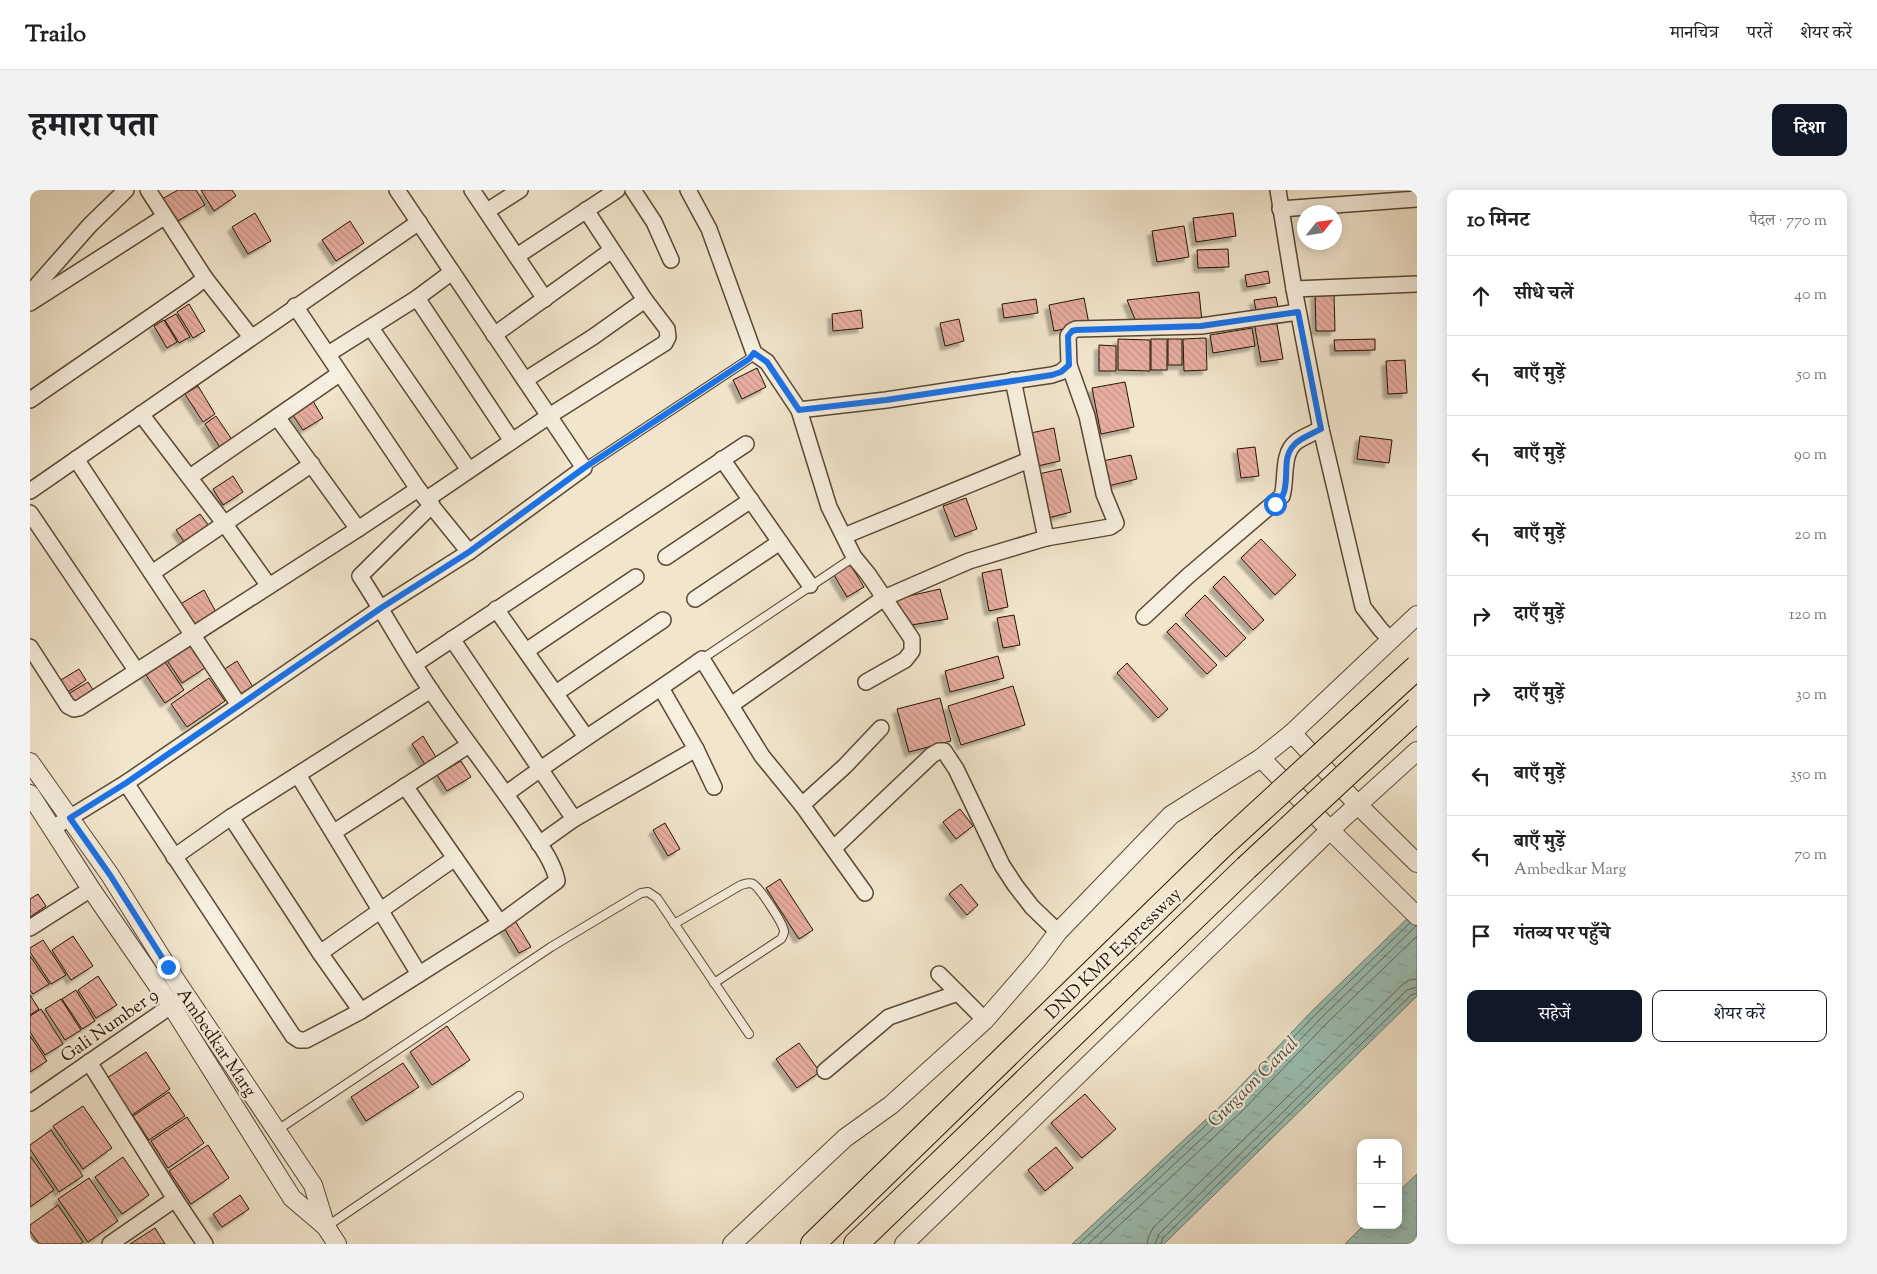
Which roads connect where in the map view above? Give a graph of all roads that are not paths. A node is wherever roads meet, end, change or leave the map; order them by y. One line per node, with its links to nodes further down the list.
1 (126, 190): 23 (street)
2 (148, 190): 14 (street)
3 (397, 190): 15 (street)
4 (472, 190): 13 (street)
5 (520, 190): 13 (street)
6 (617, 190): 12 (street)
7 (634, 190): 18 (street)
8 (688, 190): 33 (street)
9 (1278, 190): 11 (street)
10 (1417, 199): 11 (street)
11 (1280, 209): 22 (street)
12 (586, 210): 16 (street); 17 (street)
13 (487, 211): 17 (street)
14 (164, 217): 20 (street); 27 (street)
15 (419, 222): 19 (street); 28 (street)
16 (612, 250): 25 (street); 26 (street)
17 (517, 256): 25 (street)
18 (671, 260)
19 (452, 272): 24 (street); 31 (street)
20 (205, 278): 32 (street); 39 (street)
21 (1417, 284): 22 (street)
22 (1294, 289): 29 (street)
23 (30, 293)
24 (418, 298): 30 (street); 45 (street)
25 (545, 299): 31 (street)
26 (645, 300): 37 (street); 42 (street)
27 (30, 303)
28 (295, 306): 32 (street); 34 (street)
29 (1298, 312): 35 (street); 44 (street)
30 (371, 328): 34 (street); 52 (street)
31 (494, 335): 37 (street)
32 (251, 338): 41 (street)
33 (754, 353): 40 (street); 51 (lane)
34 (328, 354): 36 (street)
35 (1069, 365): 38 (street); 61 (street)
36 (339, 374): 43 (street); 55 (street)
37 (526, 380): 42 (street)
38 (1013, 380): 40 (street); 49 (street)
39 (30, 400)
40 (799, 410): 60 (street)
41 (141, 414): 47 (street); 53 (street)
42 (549, 416): 45 (street); 51 (street)
43 (277, 417): 50 (street); 53 (street)
44 (1321, 429): 75 (street); 79 (street)
45 (512, 441): 52 (street)
46 (746, 444): 48 (street)
47 (76, 459): 54 (street); 66 (street)
48 (722, 459): 56 (street); 73 (street)
49 (1030, 460): 60 (street); 61 (street)
50 (312, 464): 58 (street); 59 (street)
51 (584, 468): 63 (street)
52 (470, 470): 55 (street)
53 (190, 477): 58 (street)
54 (30, 491)
55 (426, 498): 59 (street); 63 (street); 72 (street)
56 (751, 500): 62 (street); 64 (street)
57 (30, 513): 85 (street)
58 (224, 523): 66 (street); 68 (street)
59 (358, 529): 68 (street)
60 (844, 536): 65 (street)
61 (1046, 538): 70 (street)
62 (780, 542): 69 (street); 71 (street)
63 (469, 552): 72 (street)
64 (666, 557)
65 (854, 557): 69 (lane); 70 (street)
66 (152, 572): 77 (street)
67 (636, 577): 81 (street)
68 (268, 586): 77 (street)
69 (810, 586): 82 (lane)
70 (884, 598): 86 (street); 91 (street)
71 (695, 599)
72 (381, 608): 83 (street); 90 (street)
73 (496, 609): 78 (street); 81 (street)
74 (1417, 614): 79 (street)
75 (1144, 617)
76 (663, 620): 89 (street)
77 (192, 637): 85 (street); 90 (street)
78 (452, 639): 83 (street); 101 (street)
79 (1391, 640): 94 (street)
80 (30, 647): 85 (street)
81 (526, 651): 89 (street)
82 (702, 658): 87 (street); 91 (street)
83 (415, 664): 88 (street)
84 (1417, 667): 150 (highway, DND KMP Expressway, bridge)
85 (136, 670)
86 (866, 682)
87 (661, 688): 95 (street); 97 (street)
88 (430, 690): 96 (street); 102 (street)
89 (556, 693): 95 (street)
90 (238, 705): 103 (street)
91 (731, 705): 109 (street)
92 (1417, 709): 151 (highway, DND KMP Expressway, bridge)
93 (881, 728): 109 (street)
94 (1292, 733): 99 (street); 108 (street)
95 (586, 737): 101 (street)
96 (469, 745): 104 (street); 107 (street)
97 (696, 749): 105 (street); 112 (street)
98 (1417, 751): 108 (street)
99 (1260, 758): 114 (street); 128 (street)
100 (30, 762): 111 (street, Ambedkar Marg)
101 (539, 769): 107 (street); 112 (street)
102 (298, 775): 110 (street); 115 (street)
103 (126, 783): 111 (street); 118 (street)
104 (406, 786): 115 (street); 119 (street)
105 (714, 787)
106 (30, 794): 113 (street, Ambedkar Marg)
107 (506, 794): 116 (street)
108 (1357, 804): 114 (street); 120 (street)
109 (802, 805): 117 (street)
110 (232, 817): 118 (street); 129 (street)
111 (70, 818): 113 (street); 134 (street, Ambedkar Marg)
112 (574, 819): 116 (street)
113 (53, 828): 121 (street, Ambedkar Marg)
114 (1330, 830): 124 (street); 152 (street)
115 (334, 832): 123 (street)
116 (539, 844): 125 (street)
117 (834, 848): 122 (street); 128 (street)
118 (174, 857): 136 (street)
119 (455, 858): 123 (street); 125 (street)
120 (1417, 863)
121 (91, 889): 127 (street); 135 (street, Ambedkar Marg)
122 (865, 893)
123 (380, 910): 129 (street); 130 (street)
124 (1417, 916)
125 (500, 923): 130 (street)
126 (674, 924): 132 (lane); 132 (lane); 143 (lane)
127 (30, 928)
128 (1058, 932): 137 (street)
129 (320, 953): 136 (street)
130 (419, 974): 136 (street)
131 (939, 974): 133 (street)
132 (714, 983): 138 (lane)
133 (958, 993): 137 (street); 140 (street)
134 (186, 996): 135 (street, Gali Number 9); 143 (street, Ambedkar Marg)
135 (171, 1006): 139 (street, Gali Number 9); 145 (street, Ambedkar Marg)
136 (361, 1011)
137 (985, 1020): 149 (street)
138 (749, 1034)
139 (89, 1062): 142 (street, Gali Number 9); 144 (street)
140 (825, 1071)
141 (519, 1096): 145 (lane)
142 (30, 1103)
143 (276, 1131): 145 (street, Ambedkar Marg)
144 (175, 1199): 146 (street); 147 (street)
145 (326, 1227): 148 (street, Ambedkar Marg)
146 (110, 1244)
147 (205, 1244)
148 (337, 1244)
149 (732, 1244)
150 (813, 1244)
151 (856, 1244)
152 (904, 1244)

